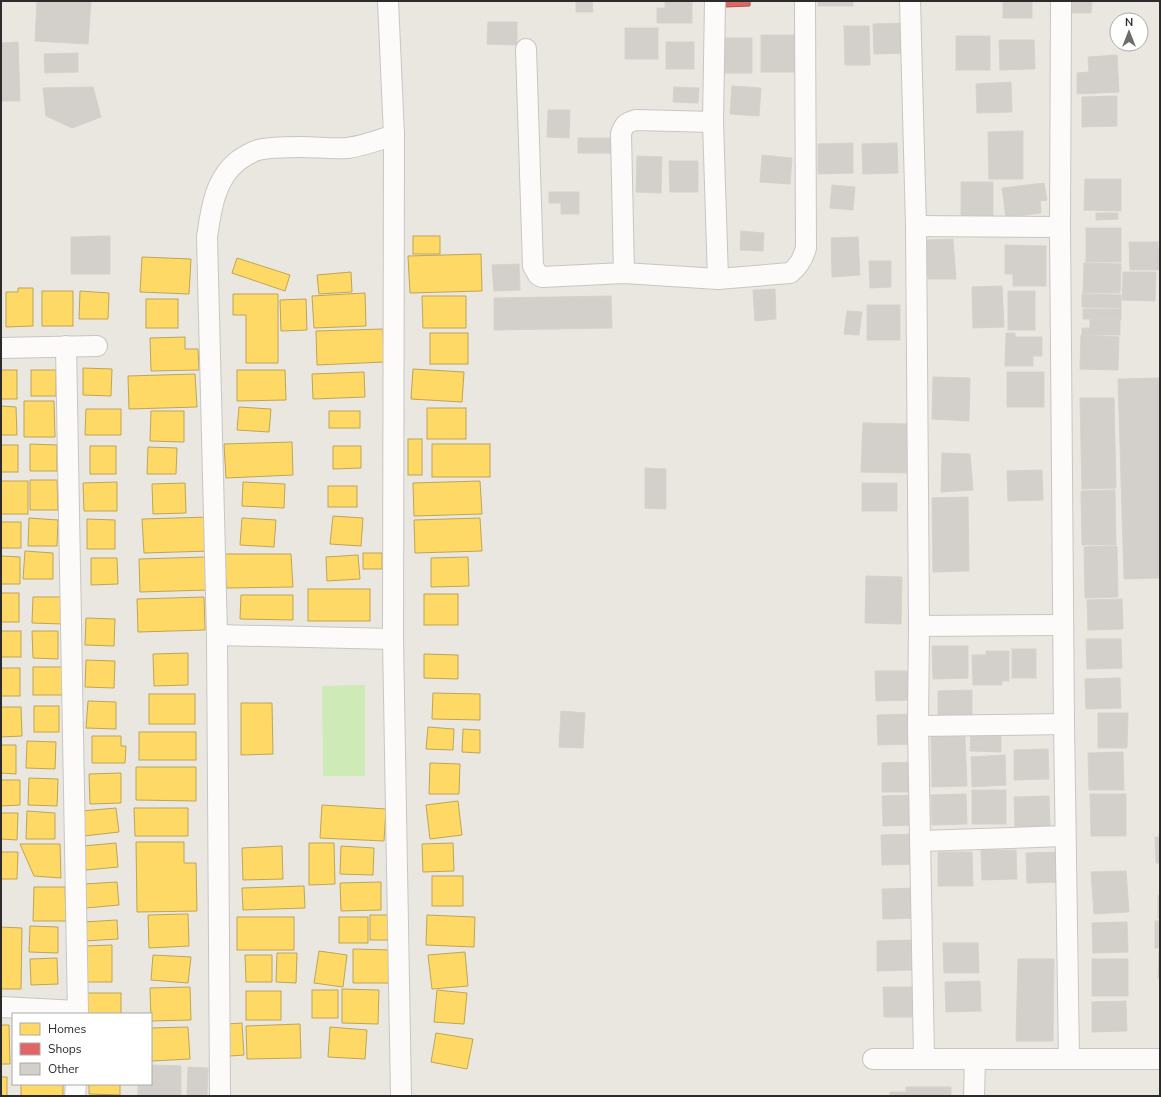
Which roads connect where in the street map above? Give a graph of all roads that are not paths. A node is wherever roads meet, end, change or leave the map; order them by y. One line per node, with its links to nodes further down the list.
1 (388, 1): 8 (street)
2 (715, 1): 7 (street)
3 (805, 1): 12 (street)
4 (910, 1): 9 (street)
5 (1061, 1): 10 (street)
6 (526, 49): 11 (street)
7 (713, 122): 11 (street); 12 (street)
8 (394, 135): 18 (street); 19 (street)
9 (916, 226): 10 (street); 17 (street)
10 (1060, 227): 16 (street)
11 (624, 273): 12 (street)
12 (718, 279)
13 (66, 346): 14 (street); 15 (street); 25 (street)
14 (97, 346)
15 (1, 348)
16 (1063, 625): 17 (street); 20 (street)
17 (919, 626): 21 (street)
18 (217, 635): 19 (street); 33 (street)
19 (393, 639): 34 (street)
20 (1064, 724): 21 (street); 22 (street)
21 (918, 726): 23 (street)
22 (1066, 836): 23 (street); 29 (street)
23 (920, 841): 27 (street)
24 (1, 1008): 25 (street)
25 (78, 1012)
26 (873, 1059): 27 (street)
27 (924, 1059): 28 (street)
28 (975, 1059): 29 (street); 35 (street)
29 (1069, 1059): 30 (street)
30 (1160, 1059)
31 (76, 1085): 32 (street)
32 (75, 1096)
33 (220, 1096)
34 (401, 1096)
35 (974, 1096)

